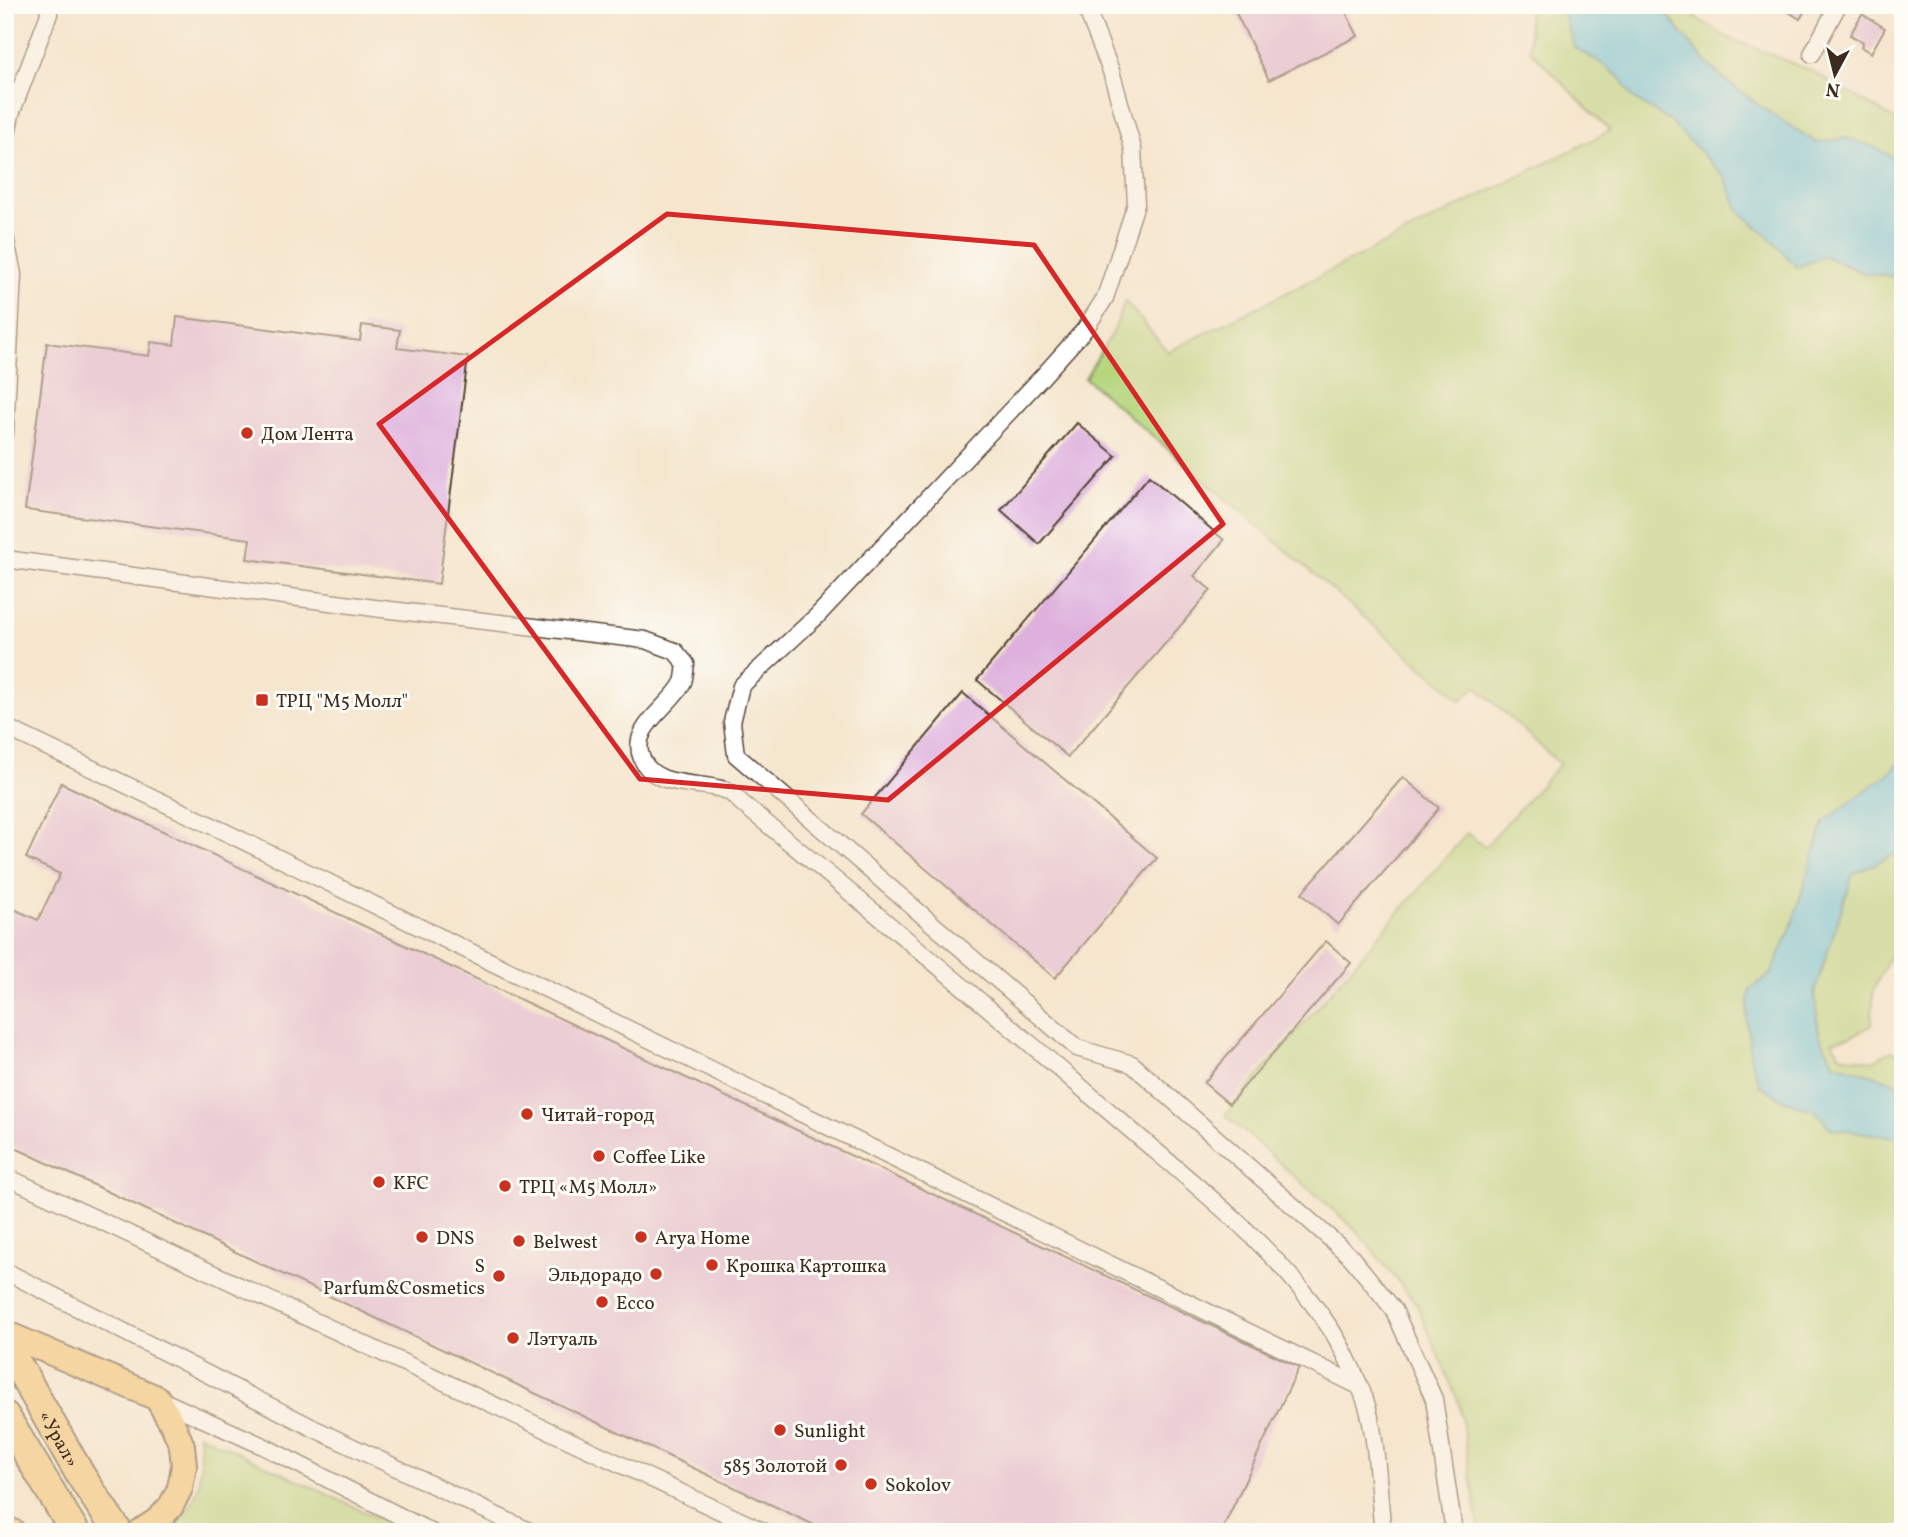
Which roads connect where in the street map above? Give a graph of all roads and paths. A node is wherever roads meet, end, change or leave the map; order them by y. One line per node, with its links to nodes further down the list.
1 (48, 5): 5 (street)
2 (1085, 5): 26 (street)
3 (1838, 5): 4 (street)
4 (1812, 54)
5 (5, 145)
6 (5, 236): 7 (street)
7 (5, 434)
8 (5, 559): 14 (street)
9 (5, 727): 14 (street)
10 (5, 1176): 24 (street)
11 (5, 1270): 23 (street)
12 (5, 1333): 15 (main road)
13 (5, 1343): 20 (highway, «Урал»)
14 (1359, 1386): 25 (street)
15 (157, 1398): 21 (main road); 22 (street)
16 (5, 1416): 19 (highway, «Урал»)
17 (5, 1529): 18 (main road)
18 (13, 1532)
19 (75, 1532)
20 (118, 1532)
21 (140, 1532)
22 (431, 1532)
23 (531, 1532)
24 (765, 1532)
25 (1383, 1532)
26 (1454, 1532)

